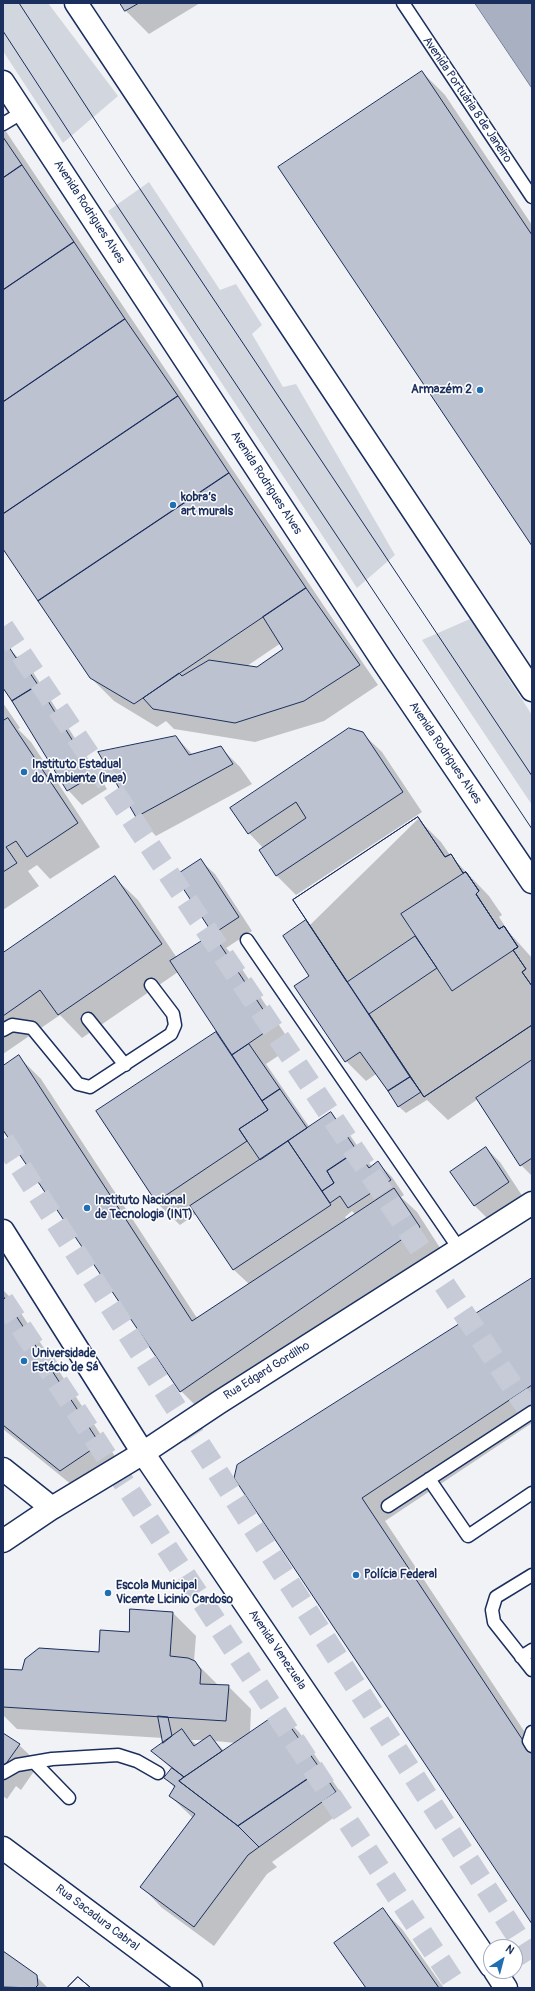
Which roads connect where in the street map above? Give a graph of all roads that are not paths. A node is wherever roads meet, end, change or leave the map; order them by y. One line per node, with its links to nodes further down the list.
1 (76, 3): 7 (street)
2 (402, 3): 6 (lane, Avenida Portuária 8 de Janeiro)
3 (3, 82): 4 (street, Avenida Rodrigues Alves)
4 (23, 112): 5 (lane); 8 (street, Avenida Rodrigues Alves)
5 (3, 124)
6 (532, 198)
7 (532, 690)
8 (532, 882)
9 (247, 940): 16 (lane)
10 (151, 985): 13 (lane)
11 (88, 1019): 13 (lane)
12 (3, 1030): 13 (lane)
13 (125, 1065)
14 (532, 1203): 16 (street, Rua Edgard Gordilho)
15 (3, 1231): 18 (street, Avenida Venezuela)
16 (460, 1250): 18 (street, Rua Edgard Gordilho)
17 (532, 1412): 20 (lane)
18 (143, 1453): 23 (street, Rua Edgard Gordilho); 36 (street, Avenida Venezuela)
19 (3, 1469): 23 (street)
20 (429, 1479): 21 (lane); 22 (lane)
21 (532, 1493)
22 (388, 1506)
23 (52, 1508): 24 (street, Rua Edgard Gordilho)
24 (3, 1541)
25 (532, 1575): 27 (lane)
26 (532, 1650): 27 (lane)
27 (521, 1657): 28 (lane)
28 (532, 1670)
29 (532, 1732): 30 (lane)
30 (532, 1746)
31 (34, 1762): 32 (lane); 33 (lane); 34 (lane)
32 (3, 1773)
33 (158, 1774)
34 (69, 1798)
35 (3, 1848): 38 (street, Rua Sacadura Cabral)
36 (483, 1954)
37 (500, 1979): 39 (street)
38 (191, 1988)
39 (506, 1988)

